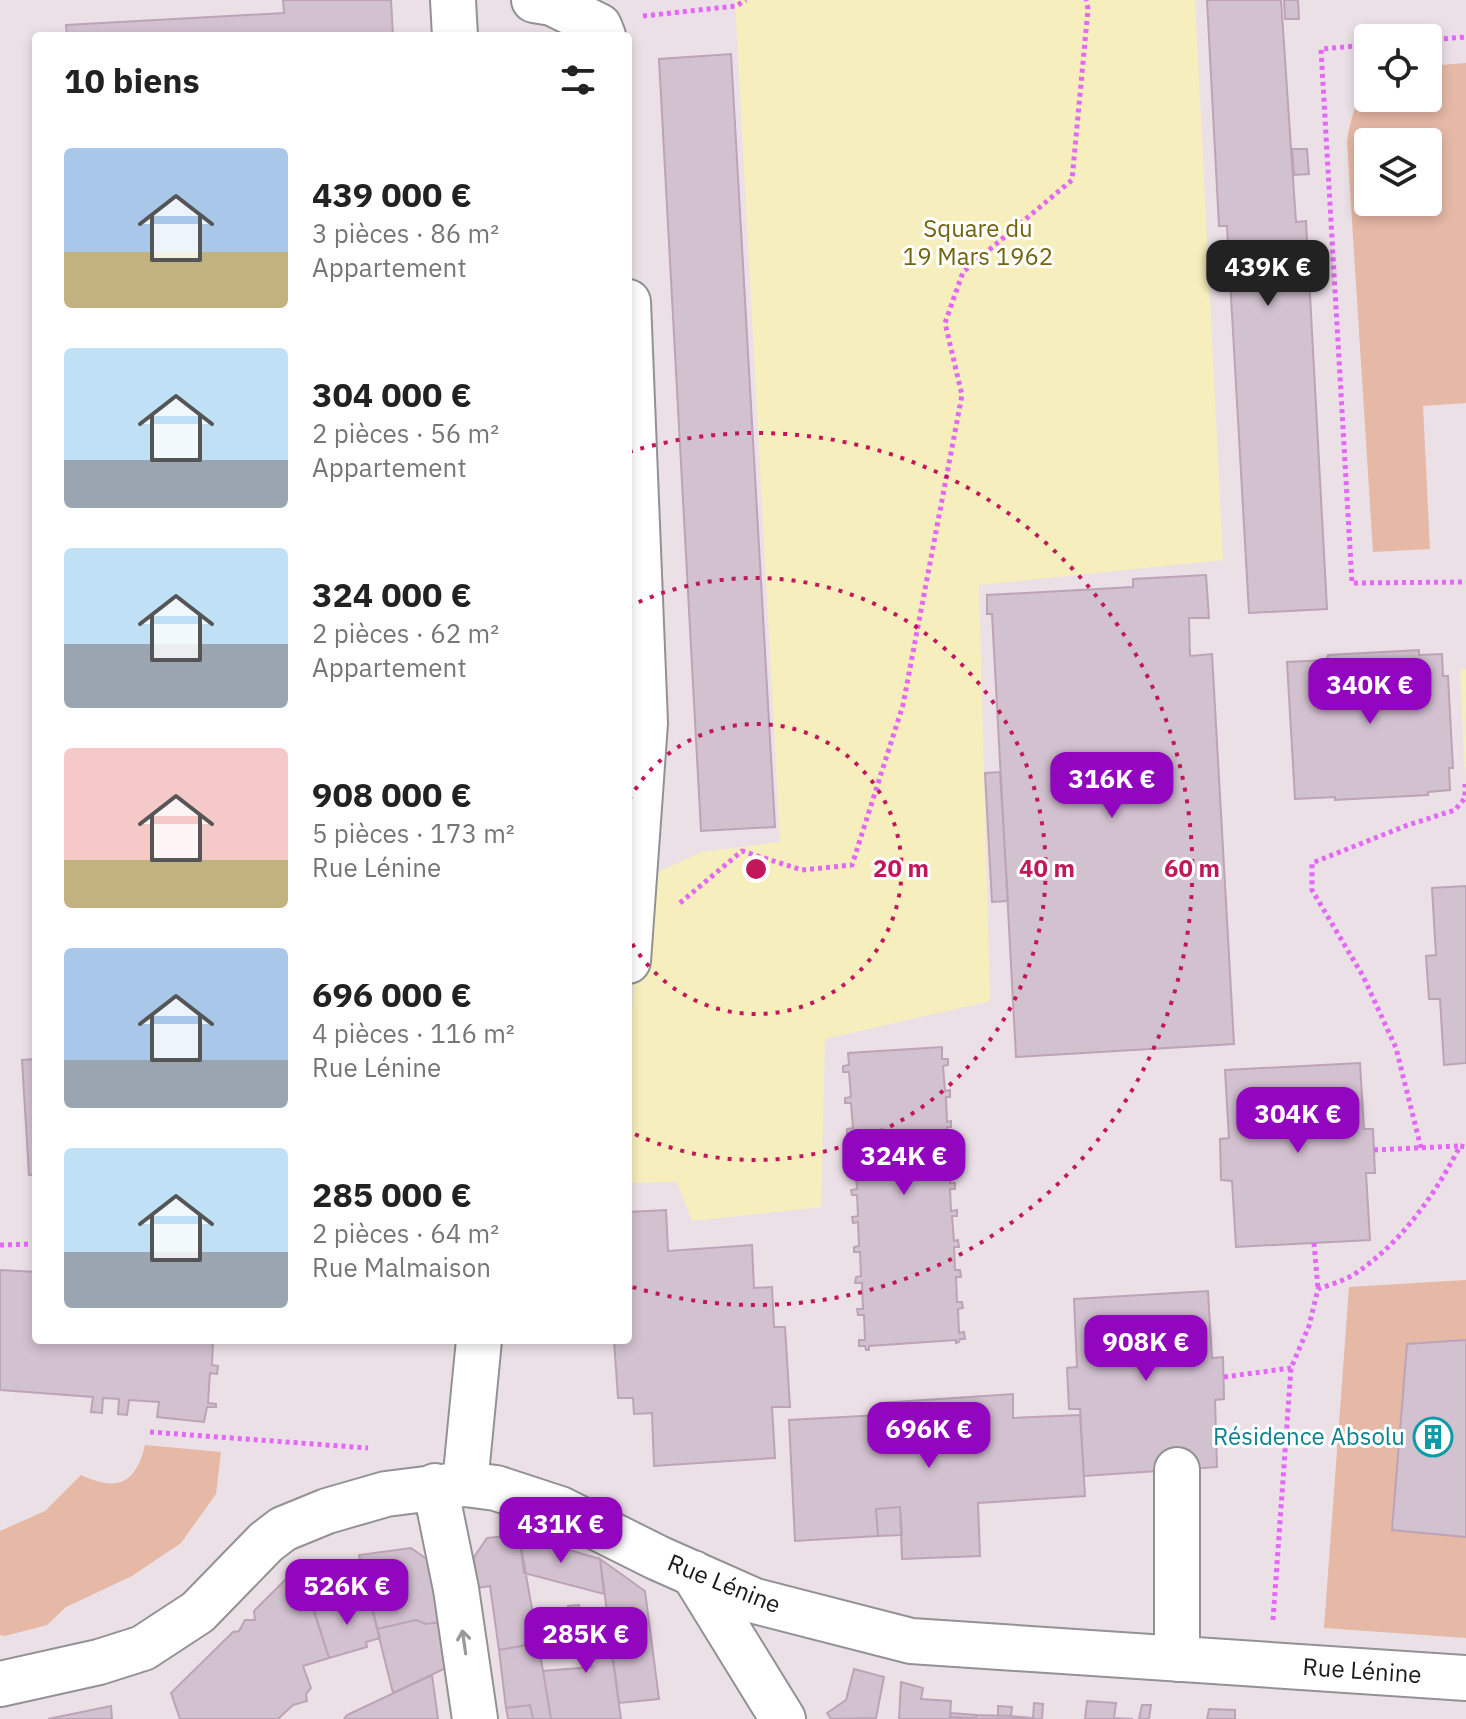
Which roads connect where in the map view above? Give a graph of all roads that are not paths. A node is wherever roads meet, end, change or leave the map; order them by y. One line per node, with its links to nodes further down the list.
1 (453, 0): 4 (street)
2 (534, 0): 3 (street)
3 (601, 31)
4 (455, 32)
5 (632, 401): 6 (street)
6 (632, 905)
7 (478, 1344): 9 (street)
8 (1177, 1470): 11 (street)
9 (450, 1485): 10 (street, Rue Lénine); 13 (street, Rue Lénine); 14 (street, one-way to 9)
10 (693, 1573): 11 (street, Rue Lénine); 15 (street)
11 (1177, 1659): 12 (street, Rue Lénine)
12 (1466, 1678)
13 (0, 1684)
14 (475, 1719)
15 (783, 1719)

